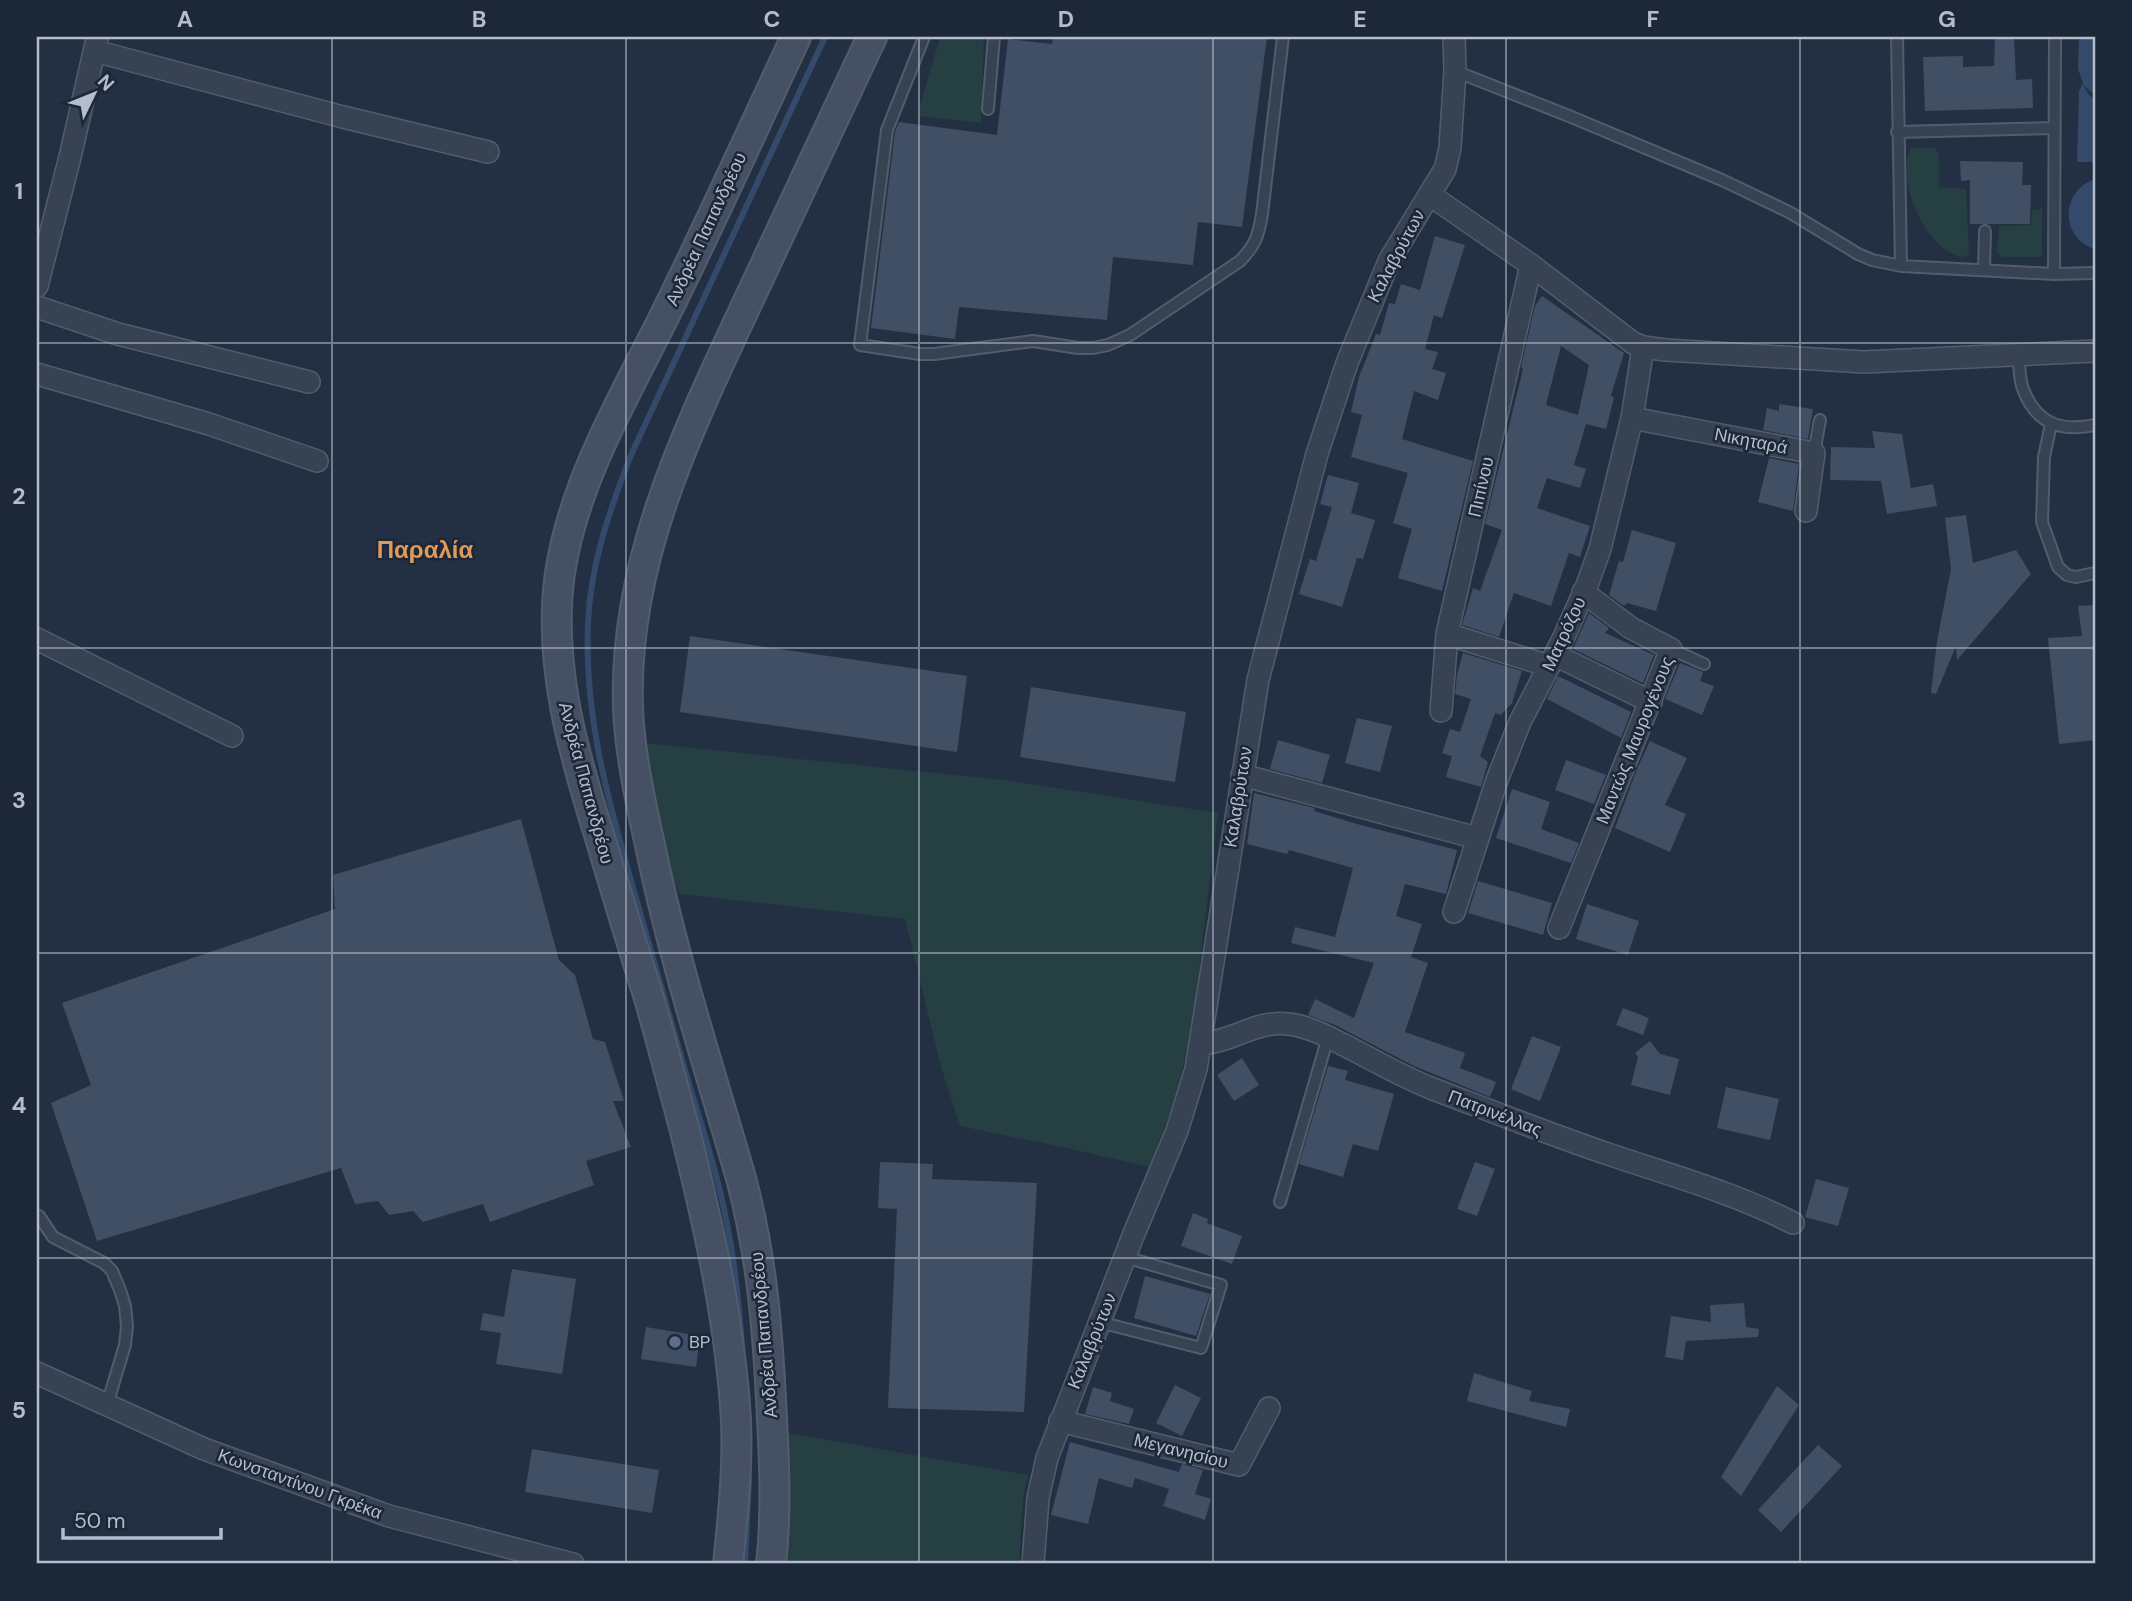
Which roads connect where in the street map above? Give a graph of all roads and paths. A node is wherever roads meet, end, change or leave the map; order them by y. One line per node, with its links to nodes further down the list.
1 (796, 37): 62 (main road, Ανδρέα Παπανδρέου)
2 (872, 37): 63 (main road, Ανδρέα Παπανδρέου)
3 (924, 37): 5 (lane)
4 (994, 37): 11 (lane)
5 (1283, 37)
6 (1454, 37): 10 (street, Καλαβρύτων)
7 (1896, 37): 13 (lane)
8 (2055, 37): 12 (lane)
9 (96, 44): 14 (street); 22 (street)
10 (1455, 71): 15 (street, Καλαβρύτων); 18 (lane)
11 (988, 109)
12 (2053, 128): 13 (lane); 21 (lane)
13 (1897, 132): 18 (lane)
14 (488, 152)
15 (1430, 195): 17 (street); 46 (street, Καλαβρύτων)
16 (1985, 231): 19 (lane)
17 (1531, 265): 24 (street); 38 (street, Πιπίνου)
18 (1901, 266): 19 (lane)
19 (1984, 270): 21 (lane)
20 (2095, 273): 21 (lane)
21 (2054, 274)
22 (37, 286)
23 (37, 307): 28 (street)
24 (1643, 347): 26 (street); 29 (street, Ματρόζου)
25 (2095, 351): 26 (street)
26 (2018, 356): 31 (lane)
27 (37, 374): 34 (street)
28 (309, 382)
29 (1632, 418): 33 (street, Νικηταρά); 37 (street, Ματρόζου)
30 (1820, 420): 33 (lane)
31 (2051, 424): 32 (lane); 36 (lane)
32 (2095, 425)
33 (1814, 453): 35 (street)
34 (317, 461)
35 (1806, 511)
36 (2095, 573)
37 (1583, 592): 40 (street, Μαντώς Μαυρογένους); 41 (street, Ματρόζου)
38 (1447, 634): 41 (street); 44 (street, Πιπίνου)
39 (37, 639): 45 (street)
40 (1671, 649): 42 (lane); 43 (street, Μαντώς Μαυρογένους)
41 (1552, 661): 43 (street); 47 (street, Ματρόζου)
42 (1704, 664)
43 (1651, 702): 49 (street, Μαντώς Μαυρογένους)
44 (1441, 711)
45 (232, 736)
46 (1242, 775): 47 (street); 51 (street, Καλαβρύτων)
47 (1477, 838): 48 (street, Ματρόζου)
48 (1454, 912)
49 (1559, 928)
50 (1328, 1037): 51 (street, Πατρινέλλας); 52 (lane); 54 (street, Πατρινέλλας)
51 (1201, 1044): 55 (street, Καλαβρύτων)
52 (1280, 1202)
53 (39, 1216): 58 (lane)
54 (1793, 1223)
55 (1125, 1257): 56 (street, Καλαβρύτων); 56 (lane)
56 (1099, 1322): 60 (street, Καλαβρύτων)
57 (37, 1373): 58 (street, Κωνσταντίνου Γκρέκα)
58 (107, 1405): 61 (street, Κωνσταντίνου Γκρέκα)
59 (1269, 1408): 60 (street, Μεγανησίου)
60 (1060, 1421): 64 (street, Καλαβρύτων)
61 (573, 1564)
62 (728, 1564)
63 (771, 1564)
64 (1033, 1564)

